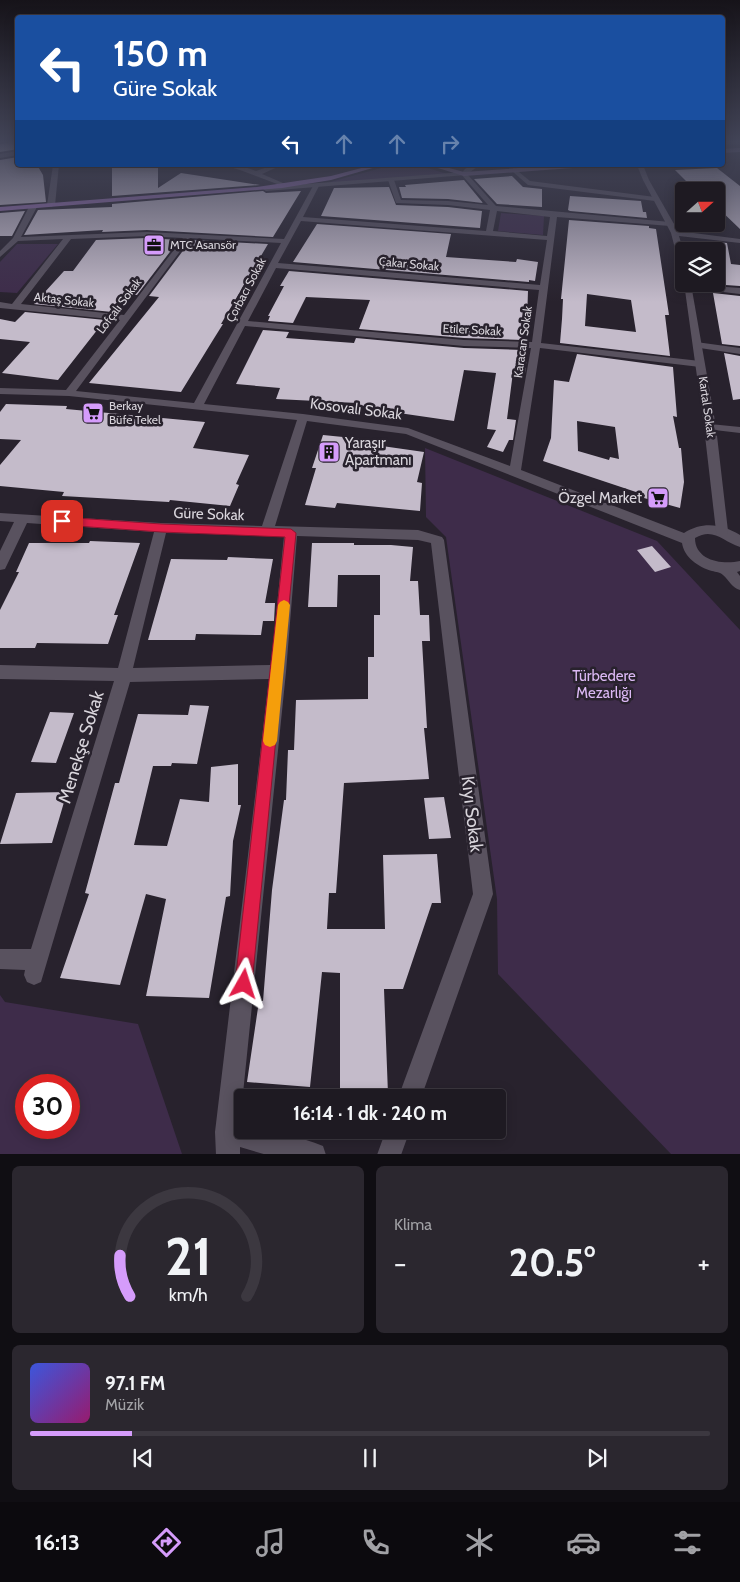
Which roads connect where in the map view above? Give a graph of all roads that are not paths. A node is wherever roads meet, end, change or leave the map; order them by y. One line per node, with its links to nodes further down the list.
1 (52, 195): 9 (street)
2 (192, 195): 9 (main road)
3 (311, 195): 14 (street, Çorbacı Sokak)
4 (396, 195): 11 (street)
5 (482, 195): 11 (street)
6 (623, 195): 8 (street)
7 (654, 195): 8 (street)
8 (656, 199): 15 (street)
9 (51, 205): 10 (main road)
10 (33, 207): 12 (main road); 21 (street)
11 (494, 208): 13 (street); 16 (street)
12 (0, 209)
13 (554, 215): 15 (street); 20 (street, Karacan Sokak)
14 (298, 219): 16 (street); 22 (street, Çorbacı Sokak)
15 (670, 224): 17 (street)
16 (489, 234): 20 (street)
17 (675, 234): 23 (street); 24 (street)
18 (189, 235): 19 (street); 22 (street); 33 (street, Lofçalı Sokak)
19 (68, 238): 21 (street); 32 (street)
20 (550, 238): 27 (street, Karacan Sokak)
21 (16, 239): 25 (street)
22 (286, 241): 26 (street, Çorbacı Sokak)
23 (740, 241)
24 (677, 242)
25 (0, 255)
26 (273, 265): 27 (street, Çakar Sokak); 34 (street, Çorbacı Sokak)
27 (543, 288): 35 (street, Karacan Sokak)
28 (725, 289): 29 (street)
29 (740, 291)
30 (688, 292): 36 (street, Kartal Sokak)
31 (0, 305): 32 (street, Aktaş Sokak)
32 (14, 307): 33 (street, Aktaş Sokak)
33 (126, 318): 40 (street, Lofçalı Sokak)
34 (242, 323): 35 (street, Etiler Sokak); 41 (street, Çorbacı Sokak)
35 (536, 344): 38 (street, Etiler Sokak); 45 (street, Karacan Sokak)
36 (696, 345): 37 (street); 38 (street, Kartal Sokak)
37 (740, 351)
38 (700, 364): 43 (street, Kartal Sokak)
39 (0, 391): 40 (street, Kosovalı Sokak)
40 (69, 393): 41 (street, Kosovalı Sokak)
41 (197, 406): 42 (street, Kosovalı Sokak)
42 (303, 418): 45 (street, Kosovalı Sokak); 50 (street)
43 (710, 427): 44 (street); 49 (street, Kartal Sokak)
44 (740, 430)
45 (515, 471): 53 (street, Kosovalı Sokak)
46 (0, 517): 47 (street, Güre Sokak)
47 (23, 518): 48 (street, Güre Sokak); 55 (street)
48 (161, 528): 50 (street, Güre Sokak); 61 (street, Menekşe Sokak)
49 (722, 531): 53 (street); 54 (street)
50 (267, 532): 51 (street, Güre Sokak)
51 (291, 533): 52 (street, Güre Sokak); 60 (street)
52 (418, 535): 63 (street, Kıyı Sokak)
53 (689, 540): 57 (street)
54 (740, 542)
55 (0, 565)
56 (740, 566): 57 (street)
57 (726, 569): 58 (street)
58 (740, 585)
59 (0, 672): 61 (street)
60 (278, 672): 61 (street); 65 (street)
61 (124, 674): 62 (street, Menekşe Sokak)
62 (0, 959)
63 (412, 1089)
64 (395, 1139): 67 (street)
65 (228, 1143): 66 (street)
66 (314, 1154)
67 (389, 1154)

